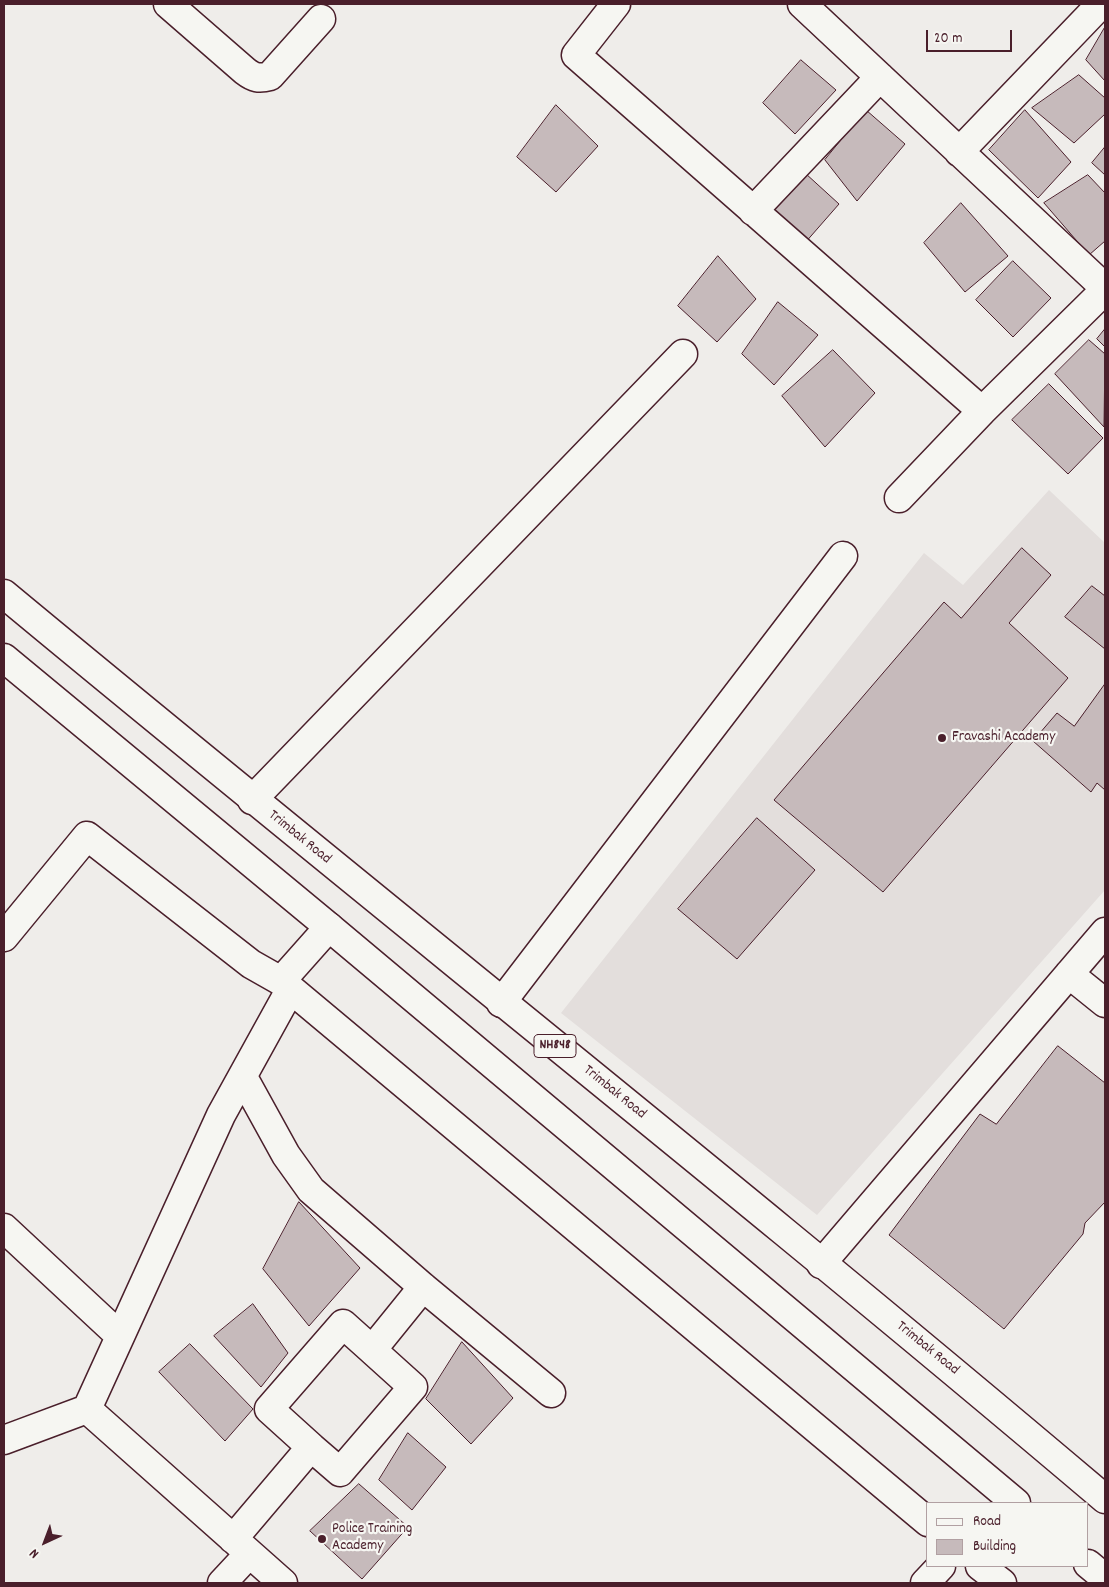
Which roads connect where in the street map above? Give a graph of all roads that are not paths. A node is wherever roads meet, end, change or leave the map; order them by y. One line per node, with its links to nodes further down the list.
1 (168, 4): 5 (main road)
2 (616, 4): 8 (main road)
3 (802, 4): 6 (main road)
4 (1101, 4): 7 (main road)
5 (321, 19)
6 (880, 77): 7 (main road); 8 (main road)
7 (960, 152): 9 (main road)
8 (753, 210): 11 (main road)
9 (1105, 289): 11 (main road)
10 (683, 354): 16 (main road)
11 (982, 411): 12 (main road)
12 (899, 498)
13 (842, 556): 22 (main road)
14 (4, 594): 16 (main road, Trimbak Road / NH848)
15 (4, 658): 17 (main road)
16 (252, 800): 22 (main road, Trimbak Road / NH848)
17 (329, 927): 21 (main road); 35 (main road)
18 (1105, 932): 20 (main road)
19 (4, 937): 21 (main road)
20 (1069, 974): 23 (main road); 26 (main road)
21 (286, 986): 24 (main road); 36 (main road)
22 (502, 1003): 26 (main road, Trimbak Road / NH848)
23 (1105, 1003)
24 (243, 1077): 27 (main road); 28 (main road)
25 (4, 1228): 28 (main road)
26 (821, 1264): 34 (main road, Trimbak Road / NH848)
27 (422, 1287): 29 (main road); 30 (main road)
28 (120, 1336): 31 (main road)
29 (372, 1350): 33 (main road); 33 (main road)
30 (551, 1393)
31 (86, 1409): 32 (main road); 37 (main road)
32 (4, 1440)
33 (311, 1447): 37 (main road)
34 (1105, 1499)
35 (1015, 1502)
36 (926, 1520)
37 (241, 1546): 42 (main road); 43 (main road)
38 (1089, 1565): 41 (main road)
39 (940, 1567): 44 (main road)
40 (981, 1567): 45 (main road)
41 (1105, 1578)
42 (222, 1583)
43 (283, 1583)
44 (925, 1583)
45 (1002, 1583)

